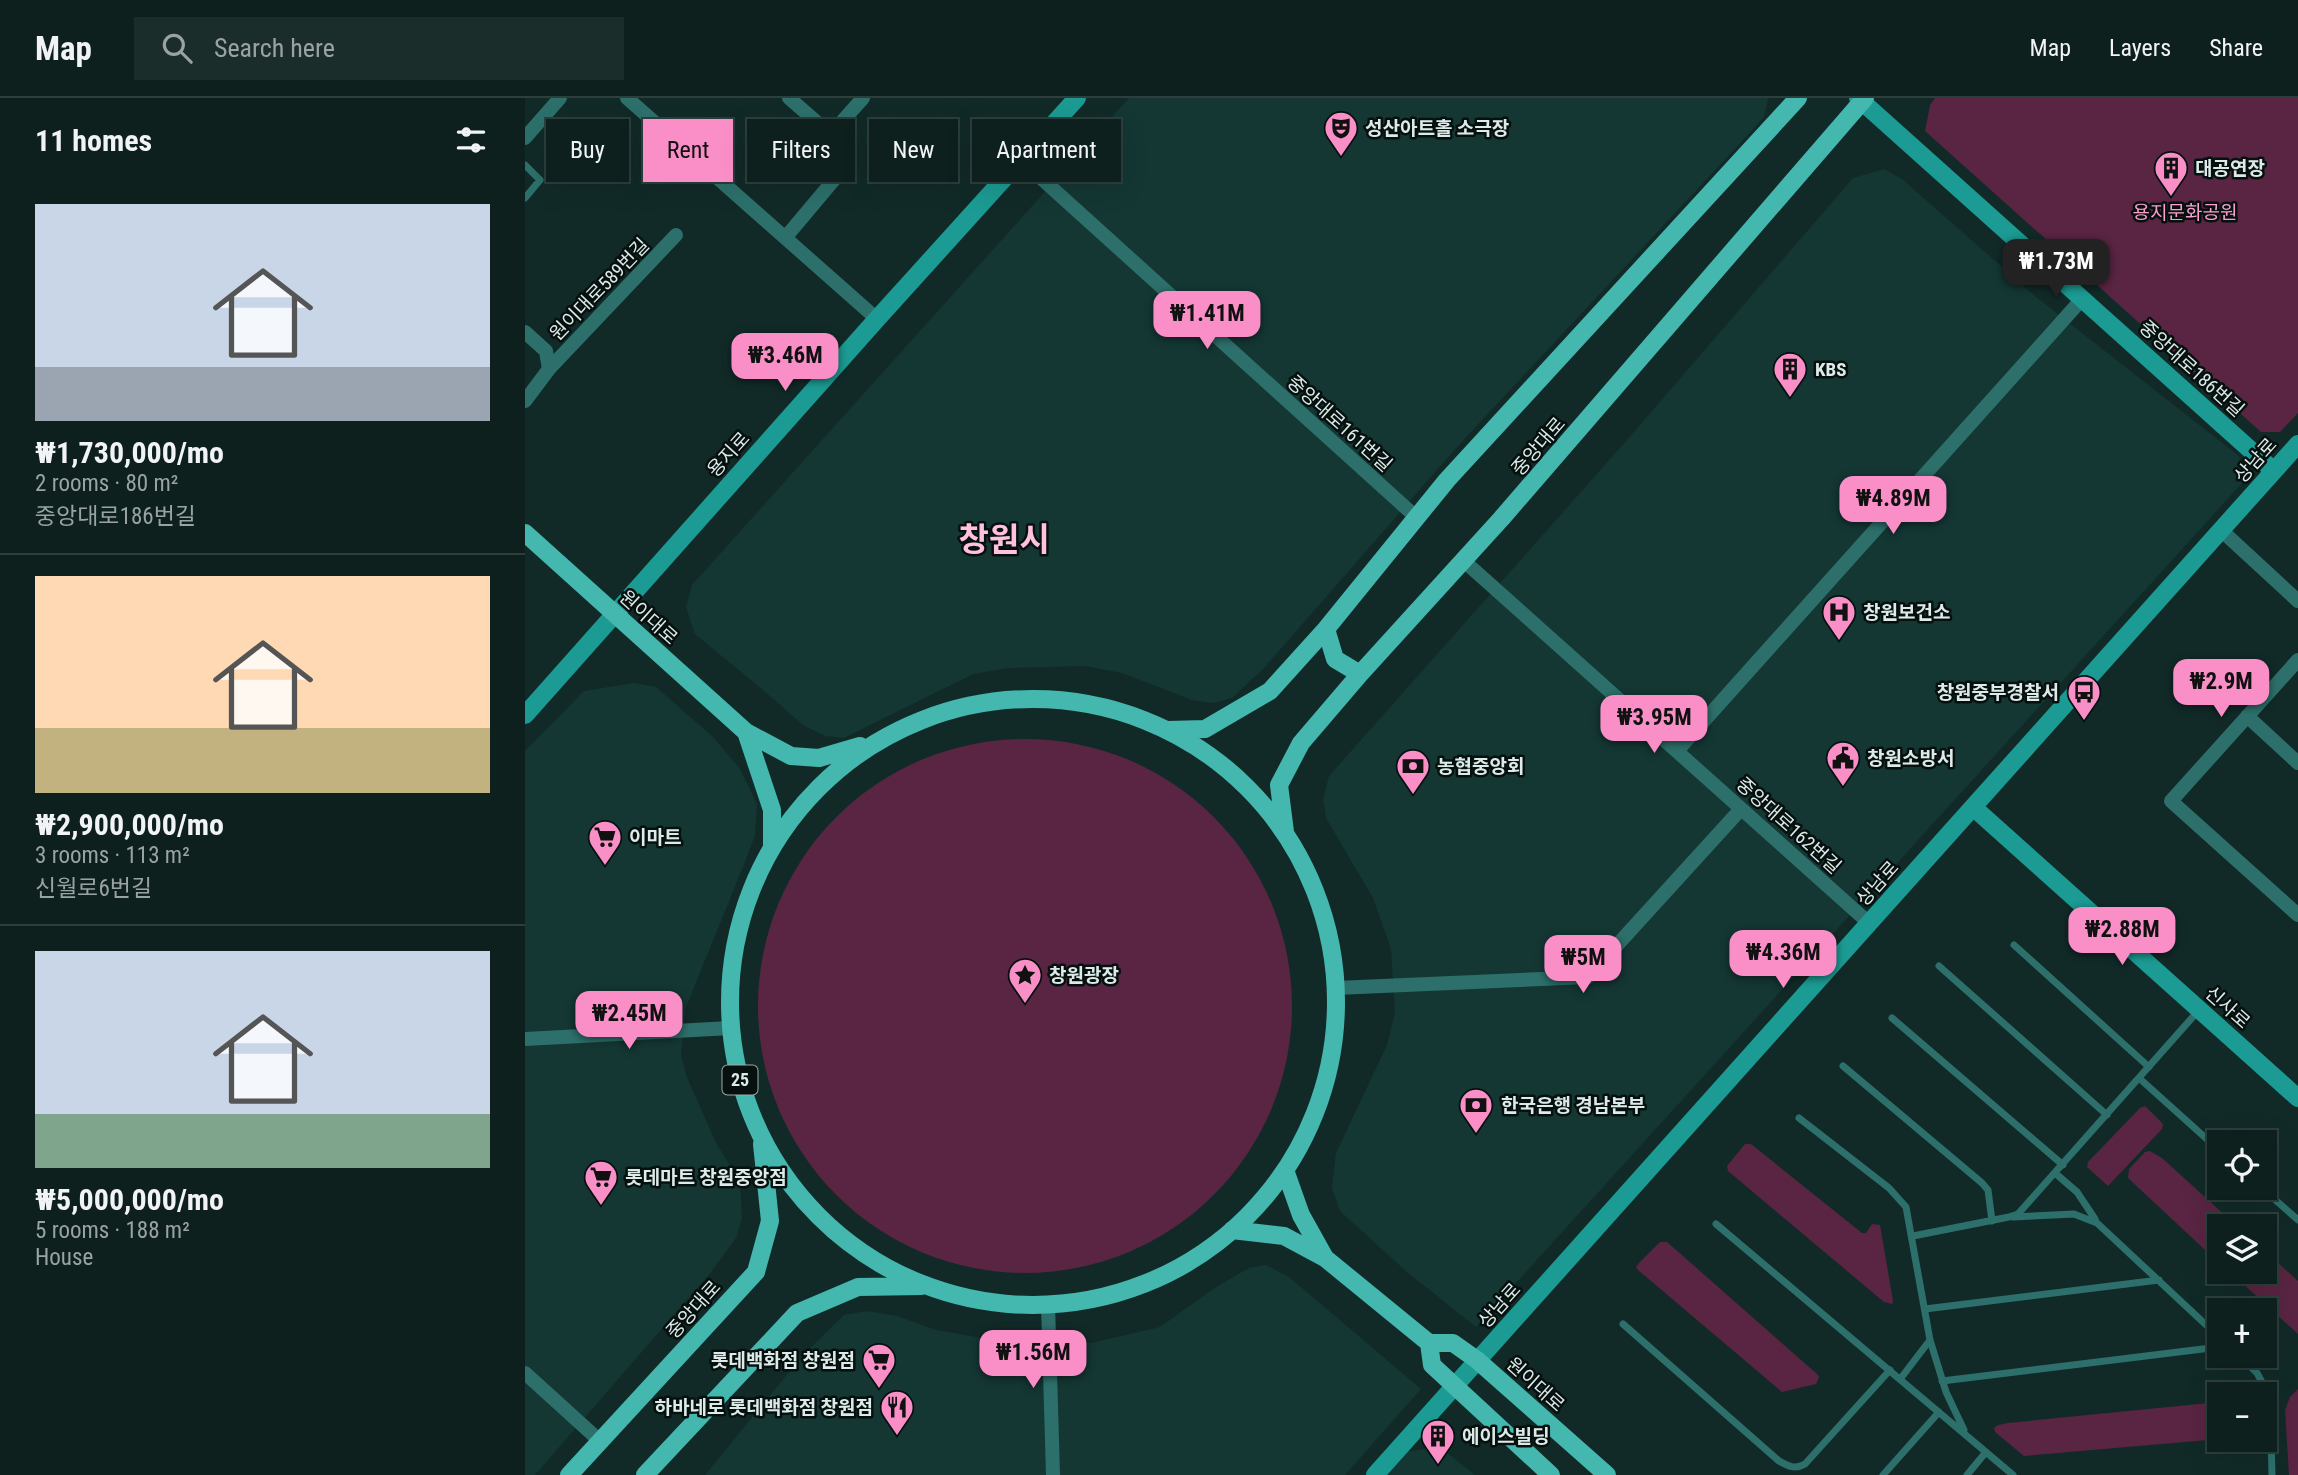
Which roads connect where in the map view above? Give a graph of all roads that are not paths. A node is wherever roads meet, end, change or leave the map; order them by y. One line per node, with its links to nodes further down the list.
1 (560, 98): 11 (street)
2 (627, 98): 18 (street)
3 (789, 98): 8 (street)
4 (863, 98): 9 (street)
5 (1077, 98): 10 (main road, 용지로)
6 (1798, 98): 26 (main road)
7 (1862, 99): 19 (main road, 중앙대로186번길); 29 (main road, 중앙대로)
8 (813, 119)
9 (844, 119)
10 (1058, 119)
11 (525, 138)
12 (525, 165): 16 (lane)
13 (831, 182): 18 (street)
14 (1001, 182): 20 (main road, 용지로)
15 (1045, 182): 26 (street, 중앙대로161번길)
16 (525, 198)
17 (676, 235): 22 (street, 원이대로589번길)
18 (785, 238): 20 (street)
19 (2083, 298): 25 (main road, 중앙대로186번길); 40 (street)
20 (877, 318): 31 (main road, 용지로)
21 (525, 332): 22 (street, 원이대로589번길)
22 (549, 369): 23 (street, 원이대로589번길)
23 (525, 401)
24 (2298, 444): 25 (main road, 상남로)
25 (2274, 471): 27 (main road, 상남로)
26 (1416, 517): 32 (main road)
27 (2221, 530): 30 (street); 42 (main road, 상남로)
28 (525, 533): 31 (main road, 원이대로)
29 (1464, 561): 34 (main road, 중앙대로); 40 (street, 중앙대로162번길)
30 (2298, 601)
31 (613, 614): 35 (main road, 용지로); 39 (main road, 원이대로)
32 (1326, 629): 34 (main road); 38 (main road)
33 (2298, 660): 36 (street)
34 (1360, 674): 44 (main road, 중앙대로)
35 (525, 715)
36 (2247, 716): 41 (street); 46 (street)
37 (902, 730): 38 (main road, 25); 39 (main road, 원이대로); 45 (main road, 25)
38 (1164, 730): 44 (main road, 25)
39 (746, 732): 45 (main road, 원이대로)
40 (1677, 751): 43 (street, 중앙대로162번길)
41 (2298, 763)
42 (1973, 807): 47 (main road, 상남로); 51 (main road, 신사로)
43 (1741, 809): 47 (street, 중앙대로162번길); 50 (street)
44 (1285, 835): 50 (main road, 25)
45 (772, 848): 53 (main road, 25)
46 (2298, 915)
47 (1869, 923): 84 (main road, 상남로)
48 (2014, 945): 56 (lane)
49 (1939, 966): 59 (lane)
50 (1336, 988): 64 (main road, 25)
51 (2199, 1010): 56 (lane); 58 (main road, 신사로)
52 (1892, 1018): 63 (lane)
53 (731, 1028): 54 (street); 61 (main road, 25)
54 (525, 1039)
55 (1843, 1066): 69 (lane)
56 (2149, 1067): 57 (lane)
57 (2139, 1078): 59 (lane); 62 (lane)
58 (2298, 1098)
59 (2107, 1115): 63 (lane)
60 (1799, 1118): 73 (lane)
61 (761, 1137): 76 (main road, 25); 93 (main road, 중앙대로)
62 (2207, 1139)
63 (2063, 1165): 65 (lane)
64 (1285, 1170): 72 (main road, 25); 74 (main road, 원이대로)
65 (2055, 1173): 67 (lane); 70 (lane)
66 (2276, 1200): 68 (lane)
67 (2009, 1217): 69 (lane); 70 (lane)
68 (2298, 1220)
69 (1992, 1221): 73 (lane)
70 (2097, 1223): 75 (lane)
71 (1716, 1224): 86 (lane)
72 (1232, 1230): 74 (main road, 원이대로); 77 (main road, 25)
73 (1913, 1236): 78 (lane)
74 (1325, 1258): 82 (main road, 원이대로)
75 (2159, 1280): 78 (lane); 80 (lane)
76 (929, 1286): 77 (main road, 25); 96 (main road)
77 (1048, 1304): 97 (street)
78 (1925, 1309): 81 (lane)
79 (1623, 1324): 86 (lane)
80 (2207, 1326)
81 (1930, 1340): 88 (lane); 89 (lane)
82 (1429, 1343): 84 (main road, 원이대로); 90 (main road, 원이대로)
83 (2207, 1348): 89 (lane)
84 (1478, 1360): 90 (main road, 상남로); 100 (main road, 원이대로)
85 (2252, 1368): 104 (lane)
86 (1890, 1370): 88 (lane)
87 (525, 1373): 93 (street)
88 (1901, 1378): 91 (lane)
89 (1942, 1381): 92 (lane)
90 (1454, 1387): 98 (main road, 상남로); 99 (main road, 원이대로)
91 (1939, 1412): 92 (lane); 101 (lane)
92 (1968, 1436): 94 (lane)
93 (601, 1442): 95 (main road, 중앙대로)
94 (1986, 1452): 102 (lane); 103 (lane)
95 (569, 1475)
96 (645, 1475)
97 (1053, 1475)
98 (1375, 1475)
99 (1551, 1475)
100 (1607, 1475)
101 (1883, 1475)
102 (1967, 1475)
103 (2013, 1475)
104 (2272, 1475)

